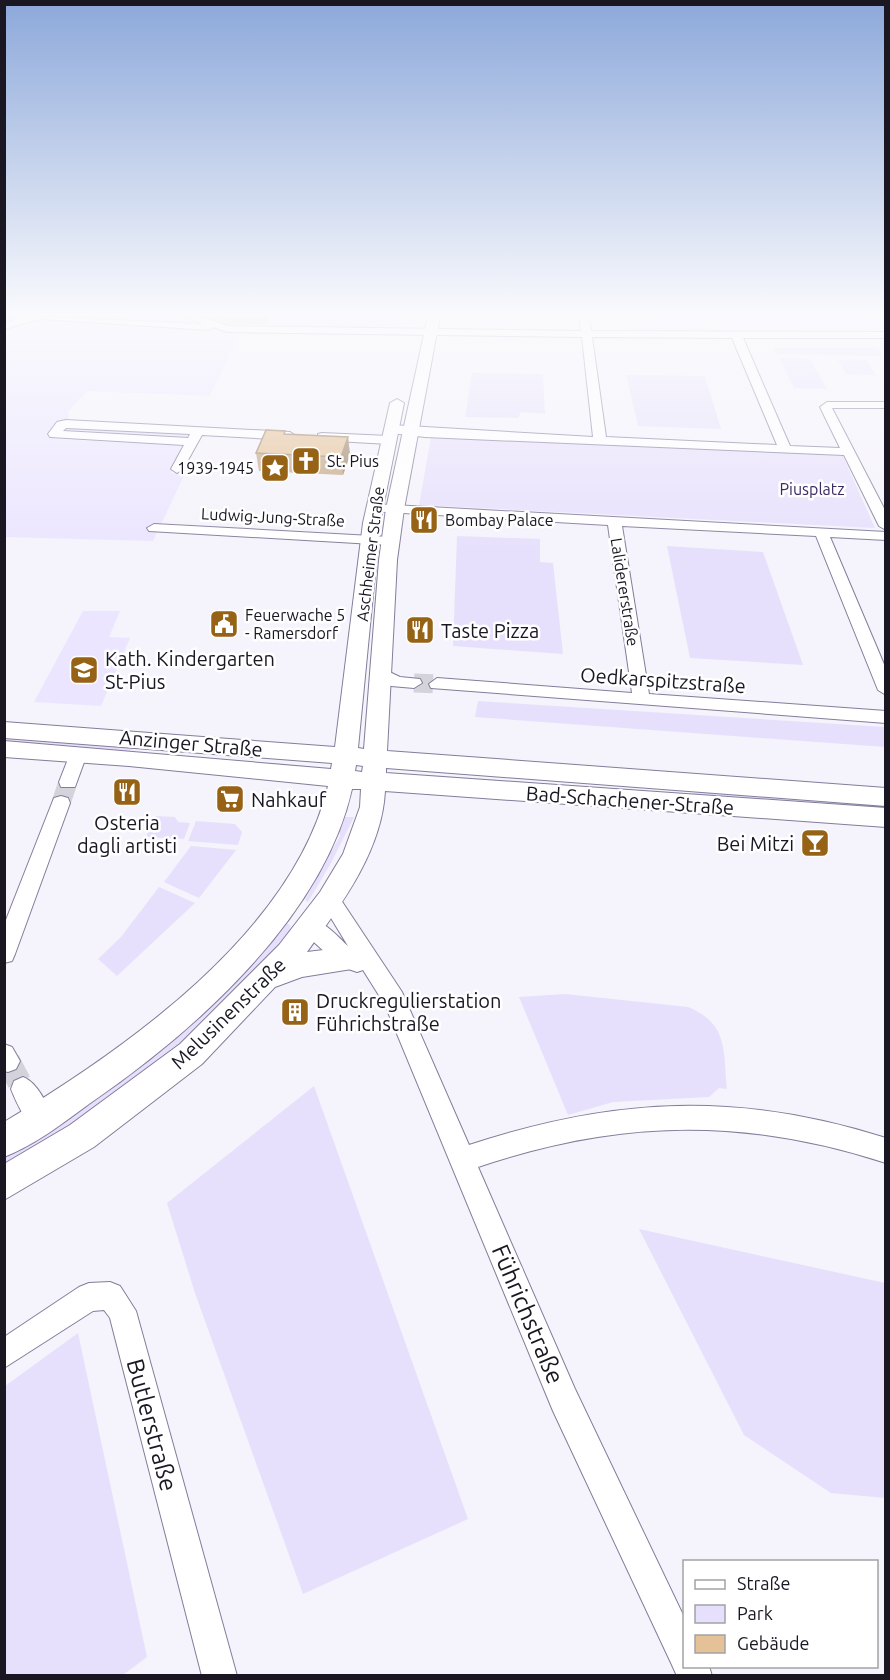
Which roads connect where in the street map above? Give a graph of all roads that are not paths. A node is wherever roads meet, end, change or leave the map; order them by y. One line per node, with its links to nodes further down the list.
1 (399, 394): 7 (main road, Aschheimer Straße)
2 (417, 394): 6 (main road, Aschheimer Straße)
3 (595, 394): 9 (street)
4 (762, 394): 10 (street)
5 (885, 405): 11 (street)
6 (409, 431): 7 (street); 9 (street); 14 (main road, Aschheimer Straße)
7 (390, 434): 8 (street); 13 (main road, Aschheimer Straße)
8 (195, 437): 8 (street); 12 (street)
9 (600, 441): 10 (street)
10 (785, 449): 11 (street)
11 (849, 452): 16 (street)
12 (177, 469)
13 (374, 508): 14 (street); 20 (main road, Aschheimer Straße)
14 (395, 509): 15 (street); 20 (main road, Aschheimer Straße)
15 (614, 520): 18 (street); 25 (street, Lalidererstraße)
16 (885, 526)
17 (154, 528): 20 (street, Ludwig-Jung-Straße)
18 (822, 534): 19 (street); 24 (street)
19 (885, 536)
20 (380, 540): 21 (main road, Aschheimer Straße); 30 (main road, Aschheimer Straße)
21 (381, 673): 22 (street); 31 (main road, Aschheimer Straße)
22 (414, 683)
23 (437, 684): 25 (street, Oedkarspitzstraße)
24 (885, 690)
25 (641, 699): 26 (street, Oedkarspitzstraße)
26 (885, 717)
27 (4, 730): 30 (main road, Anzinger Straße)
28 (4, 750): 29 (main road, Anzinger Straße)
29 (78, 754): 30 (main road, Anzinger Straße); 32 (street)
30 (343, 768): 31 (main road, Anzinger Straße); 36 (main road, Melusinenstraße)
31 (375, 771): 33 (main road, Bad-Schachener-Straße); 35 (main road, Bad-Schachener-Straße); 37 (main road, Melusinenstraße)
32 (68, 782)
33 (885, 797)
34 (60, 803): 39 (street)
35 (885, 818)
36 (288, 898): 38 (main road); 44 (main road, Melusinenstraße)
37 (330, 900): 38 (main road, Melusinenstraße); 41 (street, Führichstraße)
38 (311, 927): 40 (street); 42 (main road, Melusinenstraße)
39 (4, 954)
40 (348, 959): 41 (street); 42 (main road)
41 (376, 972): 47 (street, Führichstraße)
42 (269, 977): 48 (main road, Melusinenstraße)
43 (23, 1089): 44 (street)
44 (41, 1119): 45 (main road, Melusinenstraße)
45 (4, 1141)
46 (885, 1151): 47 (street)
47 (464, 1160): 50 (street, Führichstraße)
48 (4, 1183)
49 (4, 1353): 51 (street, Butlerstraße)
50 (683, 1651)
51 (220, 1676)

